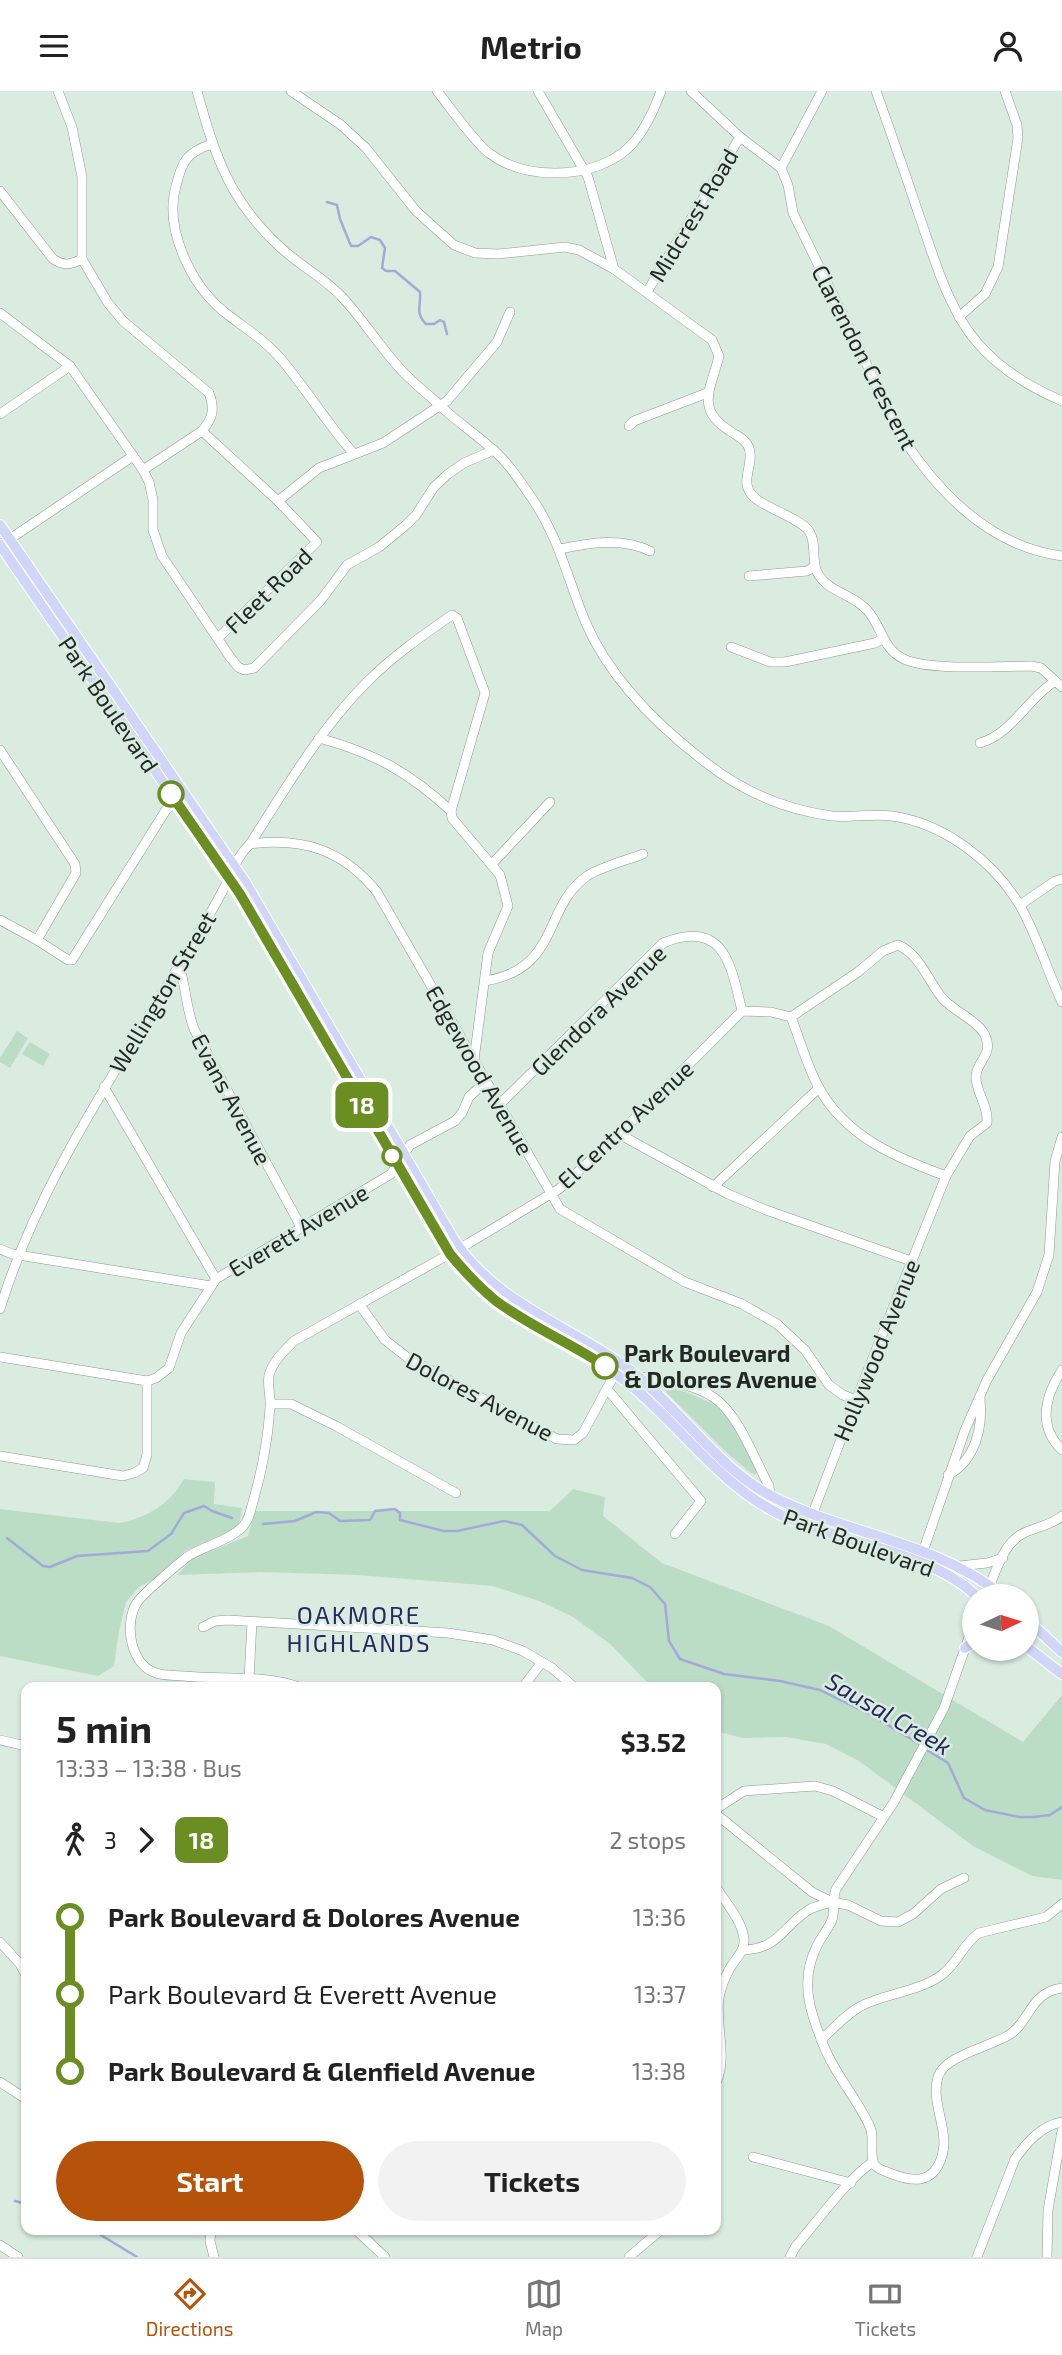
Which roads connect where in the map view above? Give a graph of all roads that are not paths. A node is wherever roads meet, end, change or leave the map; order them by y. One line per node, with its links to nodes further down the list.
1 (58, 91): 16 (street)
2 (197, 91): 12 (street)
3 (291, 91): 17 (street)
4 (438, 91): 14 (street)
5 (538, 91): 14 (street)
6 (661, 91): 14 (street)
7 (691, 91): 11 (street)
8 (822, 91): 13 (street)
9 (876, 91): 21 (street)
10 (1005, 91): 21 (street)
11 (740, 137): 13 (street); 18 (street, Midcrest Road)
12 (212, 144): 25 (street); 30 (street)
13 (781, 168): 38 (street, Clarendon Crescent)
14 (584, 169): 17 (street)
15 (0, 191): 16 (street)
16 (82, 259): 28 (street)
17 (614, 269): 18 (street)
18 (647, 292): 23 (street)
19 (510, 312): 25 (street)
20 (0, 313): 22 (street)
21 (959, 317): 24 (street)
22 (71, 366): 26 (street); 31 (street)
23 (707, 393): 27 (street); 39 (street)
24 (1062, 401)
25 (439, 406): 29 (street); 30 (street)
26 (0, 414)
27 (629, 426)
28 (202, 431): 32 (street); 33 (street)
29 (494, 450): 36 (street); 41 (street)
30 (353, 453): 33 (street)
31 (133, 456): 32 (street); 35 (street)
32 (144, 470): 41 (street)
33 (278, 501): 41 (street, Fleet Road)
34 (0, 525): 35 (main road, Park Boulevard)
35 (2, 545): 48 (main road, Park Boulevard)
36 (560, 549): 37 (street); 57 (street)
37 (650, 551)
38 (1062, 556)
39 (815, 566): 40 (street); 42 (street)
40 (748, 576)
41 (218, 639)
42 (882, 639): 43 (street); 44 (street)
43 (731, 647)
44 (1058, 685): 46 (street)
45 (319, 738): 50 (street); 50 (street, Wellington Street); 51 (street, Wellington Street)
46 (980, 743)
47 (0, 750): 59 (street)
48 (180, 798): 54 (main road, Park Boulevard); 55 (main road, Park Boulevard); 59 (street)
49 (550, 801): 53 (street)
50 (451, 811): 53 (street)
51 (250, 844): 54 (street, Wellington Street); 65 (street, Edgewood Avenue)
52 (643, 854): 61 (street)
53 (492, 864): 61 (street)
54 (234, 866): 55 (street, Wellington Street); 72 (main road, Park Boulevard)
55 (229, 878): 60 (street, Wellington Street); 72 (main road, Park Boulevard)
56 (1062, 879): 57 (street)
57 (1020, 905): 62 (street)
58 (0, 921): 59 (street)
59 (37, 940)
60 (179, 965): 67 (street, Wellington Street); 76 (street, Evans Avenue)
61 (485, 981): 65 (street)
62 (1062, 1002)
63 (742, 1011): 64 (street); 69 (street, Glendora Avenue); 70 (street, El Centro Avenue)
64 (791, 1017): 68 (street); 73 (street, Hollywood Avenue)
65 (474, 1060): 66 (street, Edgewood Avenue)
66 (486, 1081): 69 (street, Edgewood Avenue); 72 (street, Everett Avenue)
67 (104, 1087): 79 (street, Wellington Street); 81 (street)
68 (819, 1088): 73 (street); 74 (street)
69 (499, 1105): 75 (street, Edgewood Avenue)
70 (619, 1134): 74 (street); 75 (street, El Centro Avenue)
71 (1062, 1140): 91 (street)
72 (400, 1160): 76 (street, Everett Avenue); 78 (main road, Park Boulevard)
73 (946, 1176): 80 (street, Hollywood Avenue)
74 (713, 1187): 80 (street)
75 (551, 1193): 78 (street, El Centro Avenue); 92 (street, Edgewood Avenue)
76 (301, 1227): 81 (street, Everett Avenue)
77 (0, 1249): 79 (street)
78 (454, 1251): 82 (street, El Centro Avenue); 85 (main road, Park Boulevard); 87 (main road, Park Boulevard)
79 (20, 1255): 81 (street); 83 (street, Wellington Street)
80 (911, 1261): 92 (street, Hollywood Avenue)
81 (213, 1282): 89 (street, Everett Avenue)
82 (359, 1304): 90 (street, Dolores Avenue); 93 (street, El Centro Avenue)
83 (0, 1309)
84 (0, 1357): 89 (street)
85 (621, 1362): 87 (street, Dolores Avenue); 88 (main road, Park Boulevard)
86 (1062, 1370): 94 (street)
87 (615, 1373): 90 (street, Dolores Avenue); 100 (main road, Park Boulevard)
88 (639, 1377): 98 (main road, Park Boulevard); 98 (street, Park Boulevard)
89 (147, 1381): 95 (street)
90 (607, 1389): 101 (street)
91 (980, 1397): 96 (street); 96 (street)
92 (856, 1400): 100 (street, Hollywood Avenue)
93 (271, 1405): 97 (street); 116 (street, El Centro Avenue)
94 (1062, 1450)
95 (0, 1457)
96 (948, 1475): 102 (street)
97 (456, 1493)
98 (771, 1496): 100 (main road, Park Boulevard)
99 (1062, 1516): 103 (street)
100 (810, 1520): 102 (main road, Park Boulevard)
101 (675, 1534)
102 (921, 1557): 104 (main road, Park Boulevard); 107 (main road, Park Boulevard)
103 (1003, 1558): 104 (street); 106 (street)
104 (959, 1566): 105 (main road, Park Boulevard)
105 (980, 1584)
106 (991, 1584)
107 (962, 1585)
108 (252, 1622): 109 (street); 114 (street); 116 (street)
109 (203, 1627)
110 (1040, 1632): 111 (main road)
111 (1062, 1652)
112 (1040, 1657): 115 (main road)
113 (962, 1661): 124 (street)
114 (542, 1662): 118 (street); 119 (street)
115 (1062, 1674)
116 (249, 1678): 117 (street, El Centro Avenue)
117 (286, 1682)
118 (527, 1682)
119 (568, 1682)
120 (0, 1740): 121 (street)
121 (21, 1745)
122 (721, 1807): 124 (street)
123 (721, 1815): 127 (street)
124 (884, 1817): 127 (street)
125 (964, 1878): 127 (street)
126 (721, 1895): 130 (street)
127 (832, 1902): 130 (street); 134 (street)
128 (1062, 1904): 134 (street)
129 (0, 1942): 131 (street)
130 (743, 1950): 133 (street)
131 (21, 1966)
132 (1062, 1988): 140 (street)
133 (721, 1990)
134 (821, 2040): 140 (street)
135 (0, 2082): 136 (street)
136 (21, 2096)
137 (1062, 2122): 151 (street)
138 (1062, 2131): 152 (street)
139 (753, 2158): 141 (street)
140 (873, 2162): 141 (street)
141 (851, 2183): 150 (street)
142 (210, 2235): 147 (street)
143 (361, 2235): 148 (street)
144 (655, 2235): 149 (street)
145 (0, 2245): 146 (street)
146 (18, 2257)
147 (214, 2257)
148 (385, 2257)
149 (629, 2257)
150 (790, 2257)
151 (977, 2257)
152 (1047, 2257)

